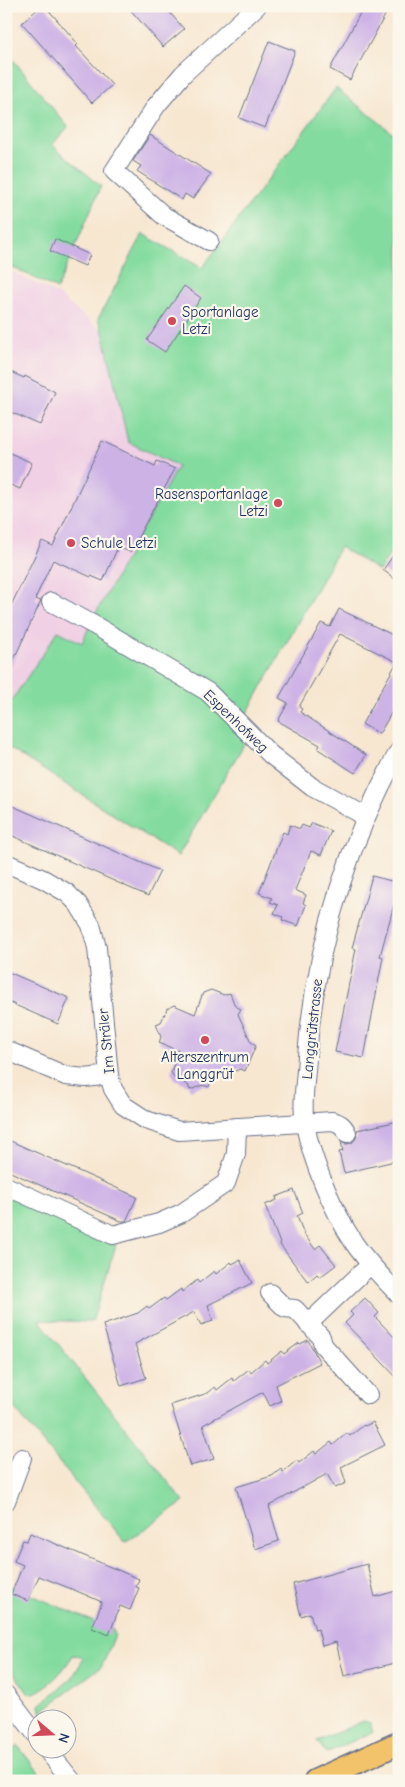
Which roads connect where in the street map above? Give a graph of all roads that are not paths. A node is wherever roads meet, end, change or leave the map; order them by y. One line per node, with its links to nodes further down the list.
1 (257, 6): 2 (street)
2 (208, 241)
3 (51, 602): 5 (street, Espenhofweg)
4 (399, 751): 5 (street, Langgrütstrasse)
5 (365, 816): 9 (street, Langgrütstrasse)
6 (6, 863): 8 (street, Im Sträler)
7 (6, 1050): 8 (street)
8 (109, 1075): 10 (street, Im Sträler)
9 (305, 1124): 10 (street, Im Sträler); 11 (street, Im Sträler); 13 (street, Langgrütstrasse)
10 (237, 1128): 12 (street)
11 (347, 1133)
12 (6, 1186)
13 (370, 1265): 15 (street, Langgrütstrasse); 16 (street)
14 (270, 1293): 16 (street)
15 (399, 1295)
16 (308, 1324): 17 (street)
17 (368, 1394)
18 (22, 1458): 19 (street)
19 (6, 1501)
20 (6, 1695): 21 (street)
21 (28, 1724)
22 (399, 1742): 25 (main road)
23 (55, 1760): 24 (street)
24 (72, 1781)
25 (315, 1781)

